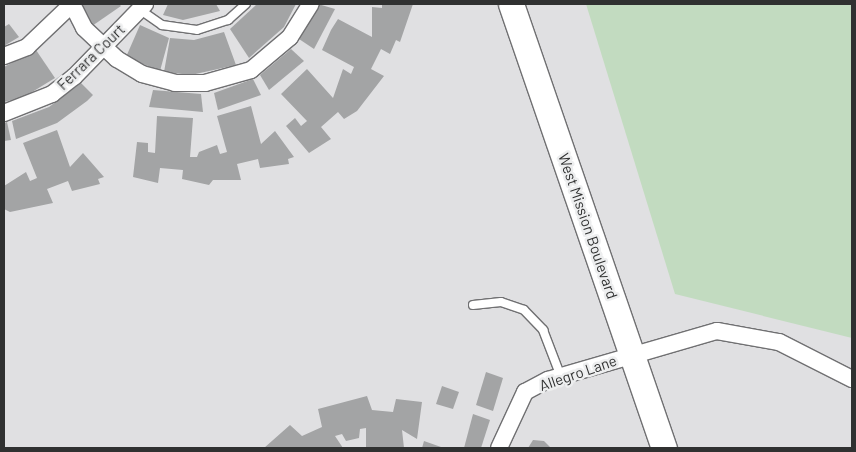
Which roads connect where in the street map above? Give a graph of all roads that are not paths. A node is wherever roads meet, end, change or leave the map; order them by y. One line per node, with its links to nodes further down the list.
1 (72, 4): 6 (street); 7 (street)
2 (246, 4): 5 (lane)
3 (310, 4): 6 (street)
4 (511, 4): 10 (main road, West Mission Boulevard)
5 (140, 6): 6 (street, Ferrara Court)
6 (102, 48): 8 (street, Ferrara Court)
7 (4, 56)
8 (4, 113)
9 (473, 305): 11 (lane)
10 (633, 354): 11 (street, Allegro Lane); 12 (street, Allegro Lane); 14 (main road, West Mission Boulevard)
11 (561, 377): 13 (street, Allegro Lane)
12 (852, 379)
13 (499, 448)
14 (664, 448)

